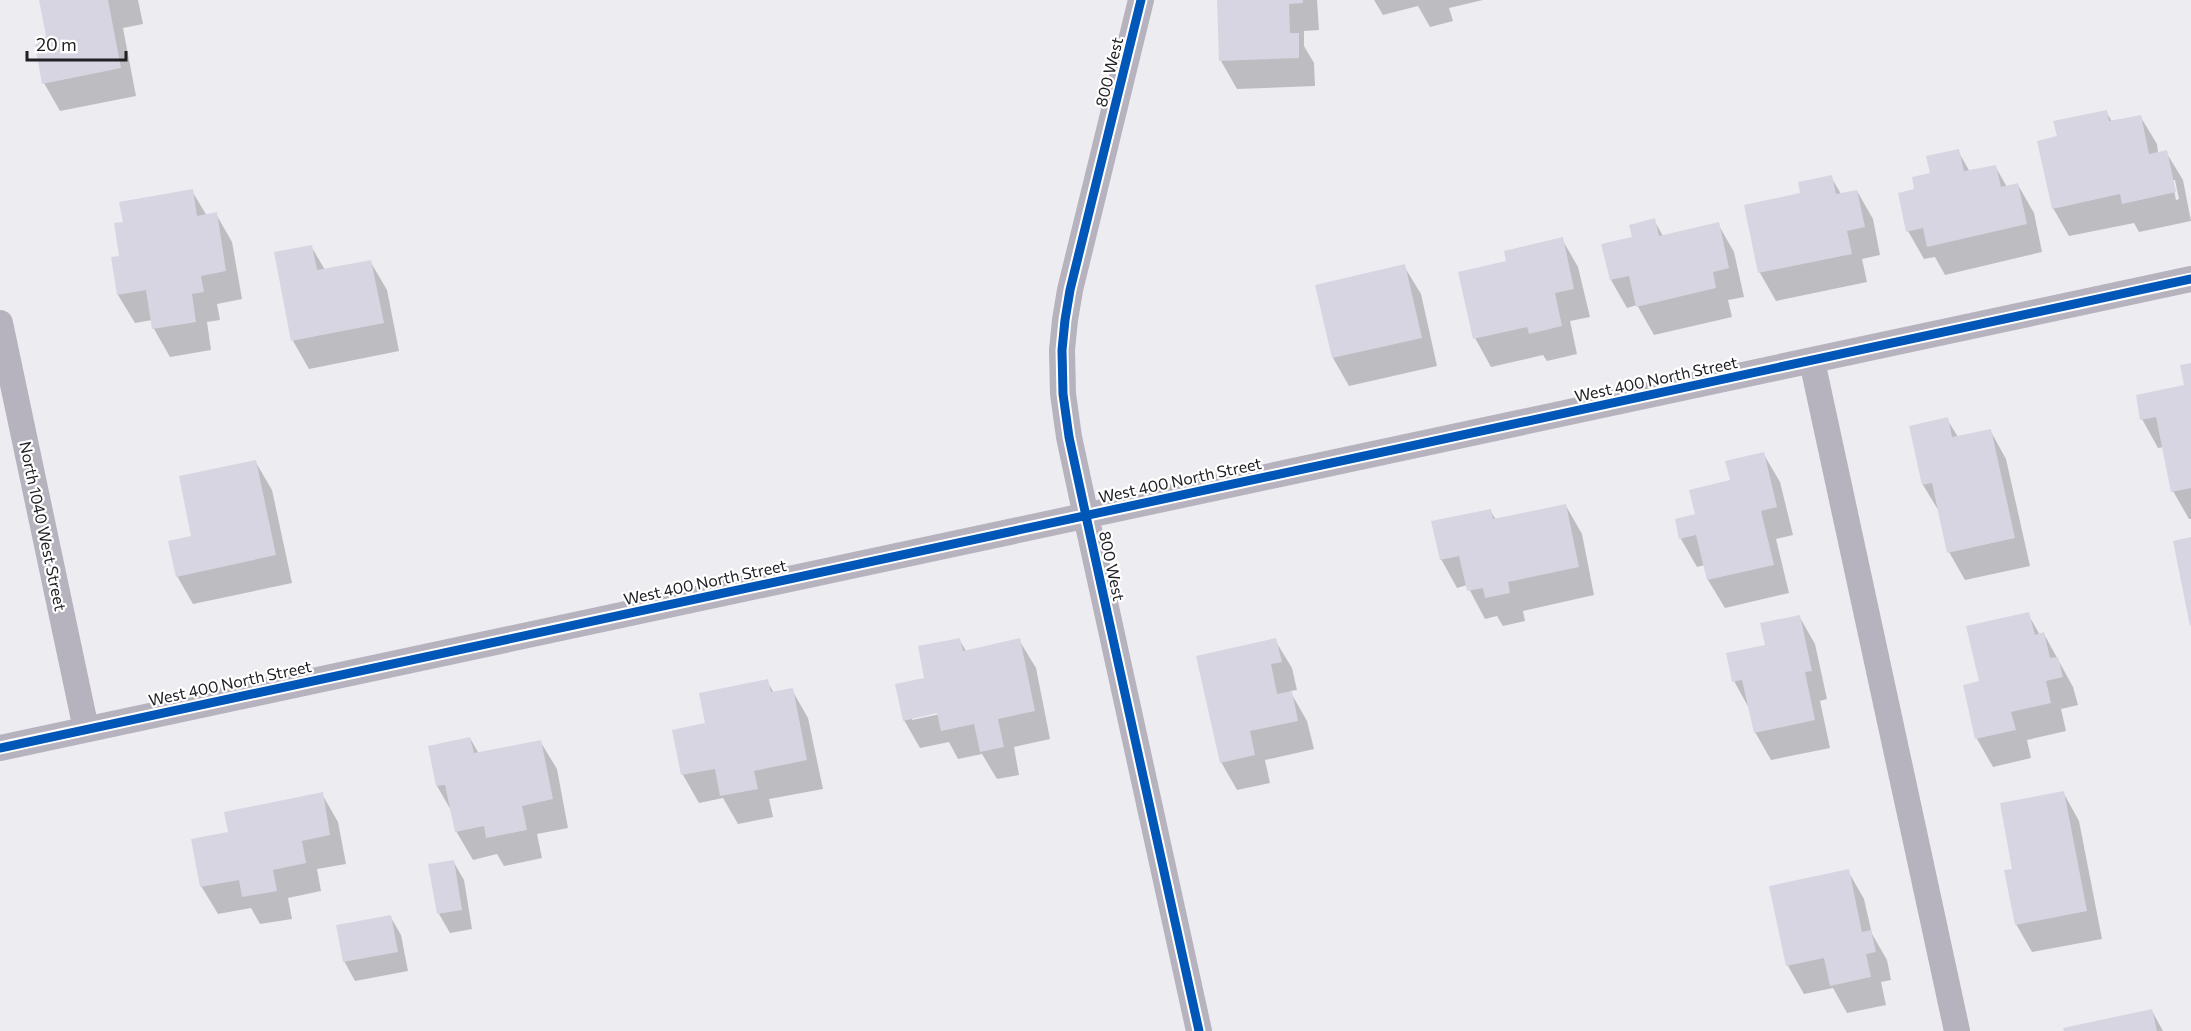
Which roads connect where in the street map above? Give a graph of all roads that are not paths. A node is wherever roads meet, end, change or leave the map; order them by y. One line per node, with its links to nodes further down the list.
1 (1141, 0): 5 (street, 800 West)
2 (2191, 279): 4 (street, West 400 North Street)
3 (0, 323): 6 (street, North 1040 West Street)
4 (1812, 361): 5 (street, West 400 North Street); 9 (street)
5 (1086, 516): 6 (street, West 400 North Street); 8 (street, 800 West)
6 (87, 729): 7 (street, West 400 North Street)
7 (0, 748)
8 (1199, 1031)
9 (1958, 1031)

